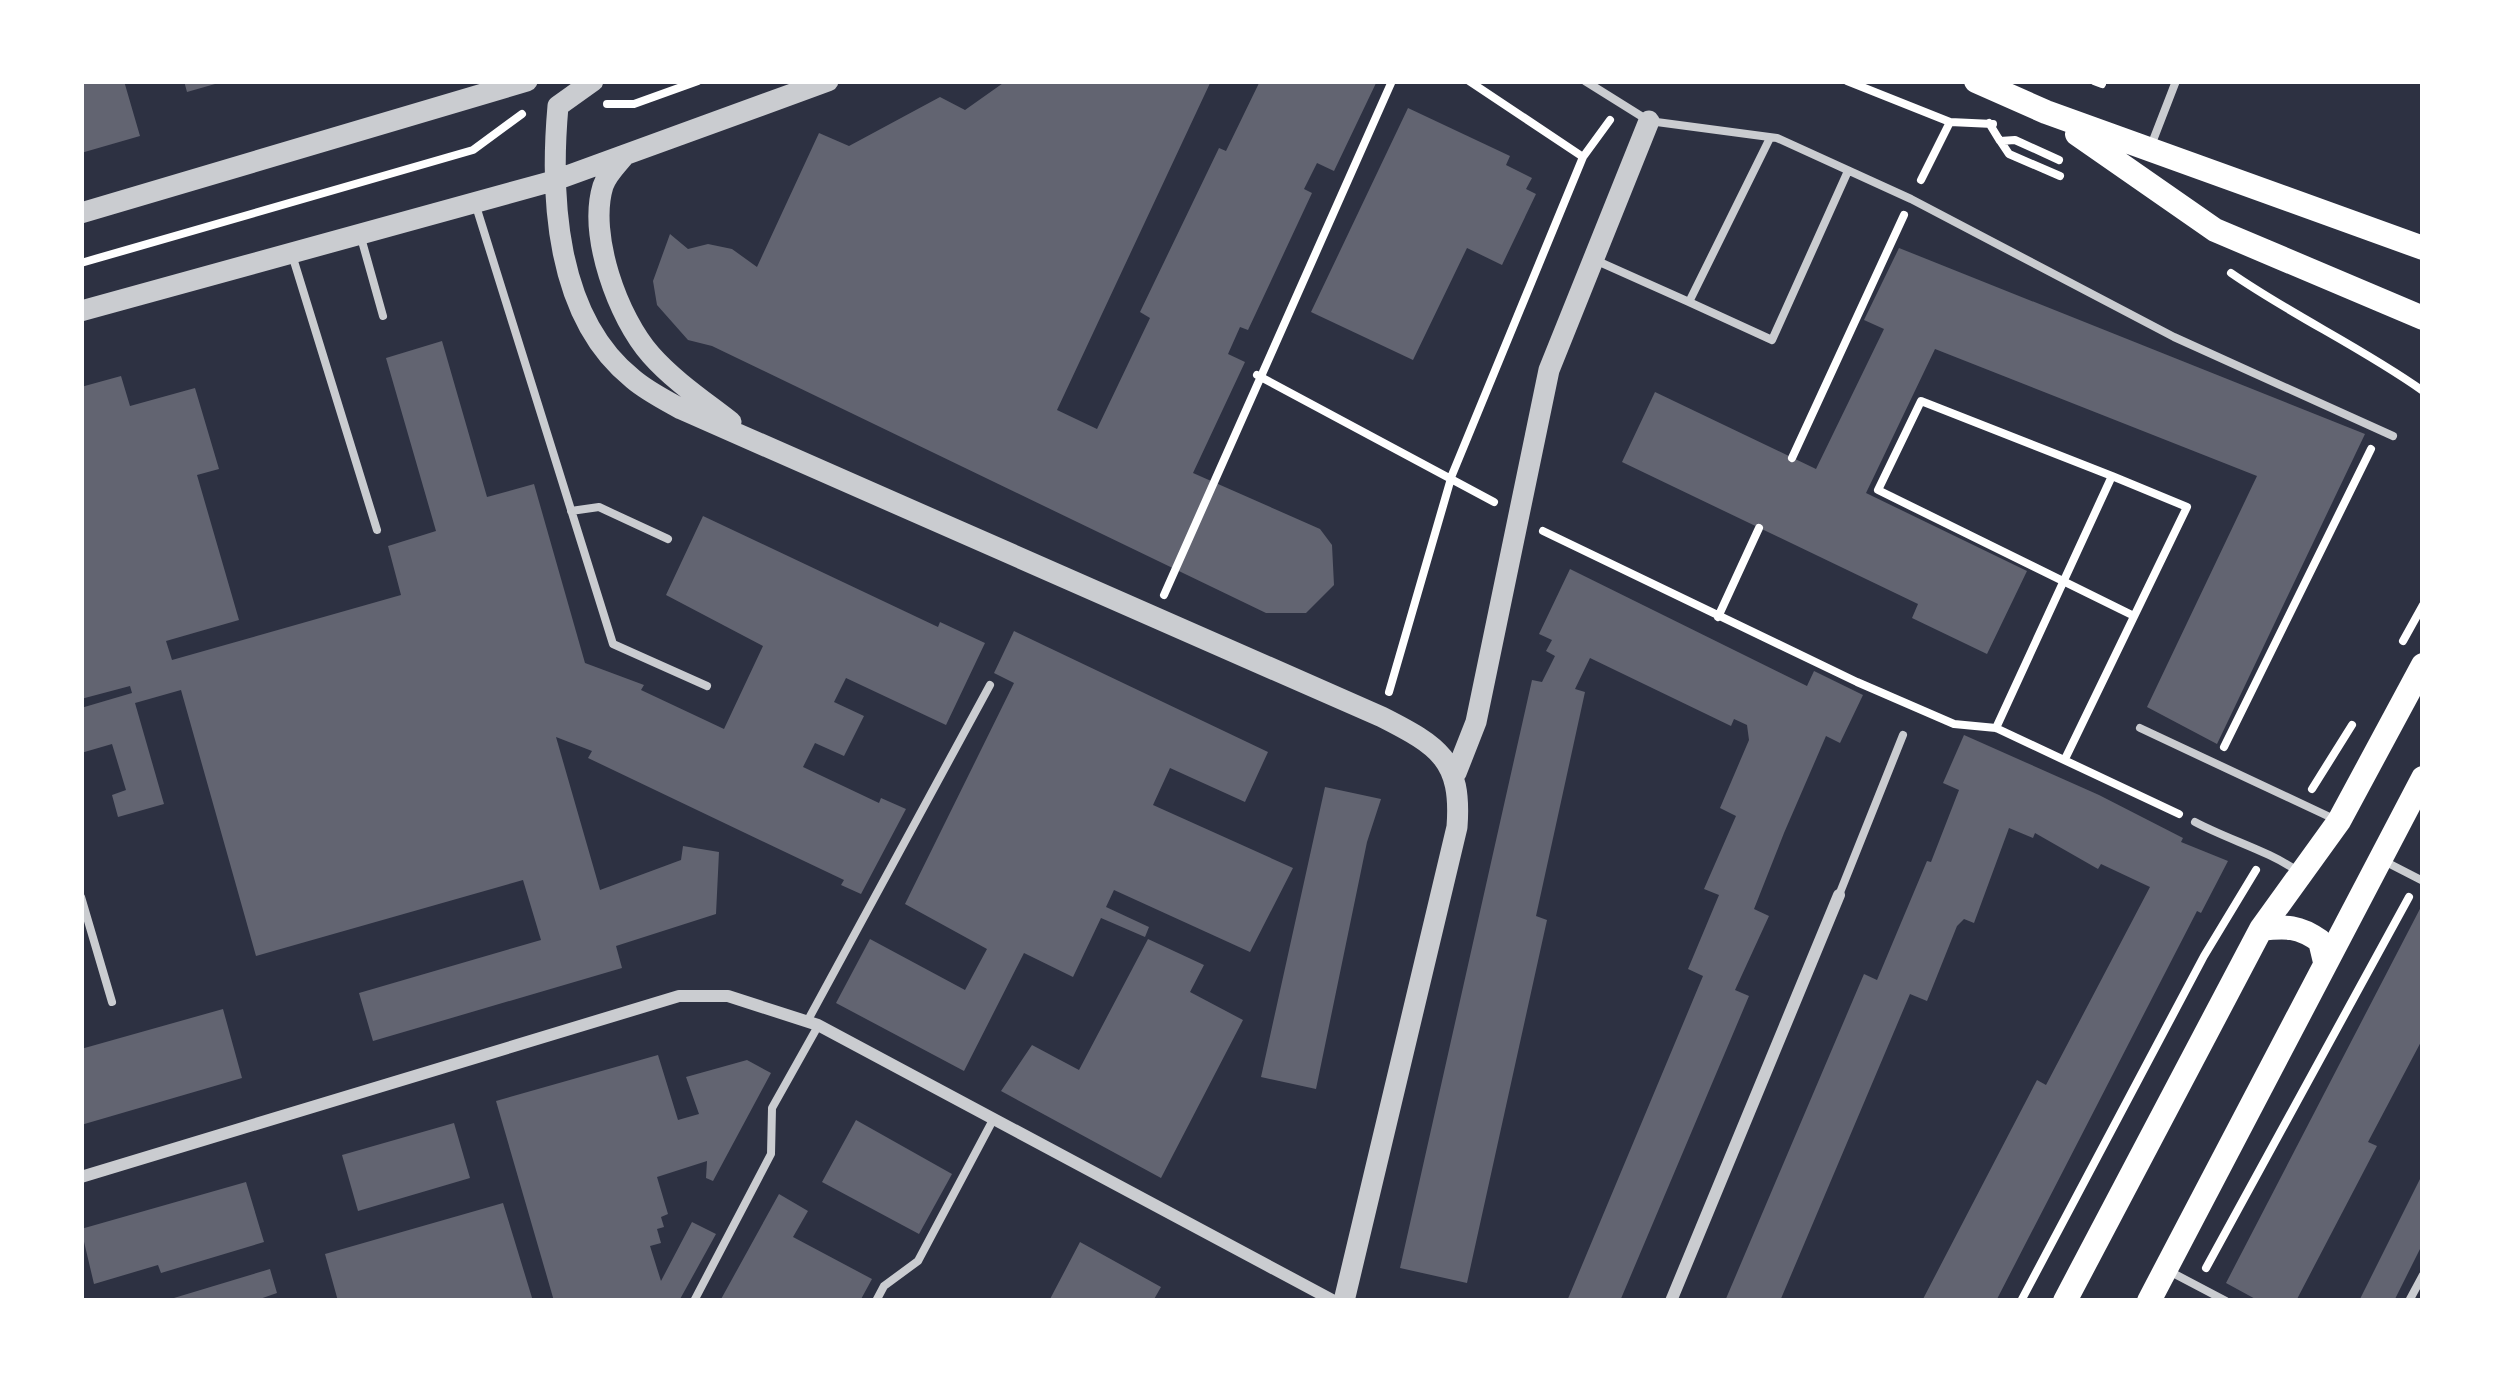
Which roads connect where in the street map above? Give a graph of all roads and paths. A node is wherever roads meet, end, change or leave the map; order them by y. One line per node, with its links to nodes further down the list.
1 (527, 81): 25 (street)
2 (592, 81): 10 (street)
3 (698, 81): 10 (path)
4 (829, 81): 18 (street)
5 (1392, 81): 36 (path)
6 (1469, 81): 41 (path)
7 (1586, 81): 12 (lane)
8 (1976, 81): 11 (main road)
9 (2176, 81): 17 (lane)
10 (558, 106): 22 (street); 30 (path)
11 (2046, 112): 17 (main road); 33 (main road)
12 (1649, 121): 15 (lane); 29 (street)
13 (1950, 122): 23 (path)
14 (1989, 123): 16 (path)
15 (1770, 137): 20 (lane); 31 (lane)
16 (2000, 140): 19 (path); 21 (path)
17 (2149, 150): 27 (main road)
18 (627, 153): 22 (street); 39 (street)
19 (2066, 163)
20 (1849, 171): 23 (lane); 31 (lane)
21 (2060, 176)
22 (553, 181): 24 (street); 39 (street)
23 (1911, 199): 37 (lane); 40 (path)
24 (475, 202): 26 (street); 43 (lane)
25 (81, 213)
26 (360, 233): 28 (street); 34 (lane)
27 (2423, 248)
28 (291, 251): 32 (street); 45 (lane)
29 (1591, 258): 31 (lane); 61 (street)
30 (81, 263)
31 (1689, 302)
32 (81, 311)
33 (2413, 314): 35 (main road)
34 (383, 316)
35 (2423, 334)
36 (1257, 375): 41 (path); 51 (path)
37 (2381, 430): 38 (lane); 60 (path)
38 (2393, 436)
39 (750, 437): 51 (street)
40 (1792, 458)
41 (1452, 475): 55 (path)
42 (2112, 476): 48 (path); 48 (path); 49 (path)
43 (572, 511): 46 (lane); 54 (lane)
44 (1759, 528): 50 (path)
45 (376, 530)
46 (668, 539)
47 (1580, 550): 50 (path)
48 (2063, 580): 49 (path); 56 (path)
49 (2134, 616): 59 (path)
50 (1718, 617): 56 (path)
51 (1154, 618): 55 (street)
52 (2423, 665): 63 (main road)
53 (990, 685): 73 (lane)
54 (707, 686)
55 (1382, 717): 61 (street)
56 (1996, 728): 59 (path)
57 (2140, 728): 60 (lane)
58 (1903, 735): 68 (lane)
59 (2065, 759): 64 (path)
60 (2216, 764): 63 (lane)
61 (1456, 773): 82 (street)
62 (2423, 778): 65 (main road)
63 (2339, 821): 66 (main road)
64 (2195, 822): 66 (lane)
65 (2379, 859): 67 (lane); 71 (main road)
66 (2300, 873): 70 (main road)
67 (2421, 880): 78 (path)
68 (1839, 895): 83 (street)
69 (81, 897): 72 (lane)
70 (2261, 929): 71 (main road); 84 (main road)
71 (2325, 962): 76 (main road)
72 (112, 1002)
73 (813, 1023): 74 (street); 75 (street); 79 (lane)
74 (995, 1117): 80 (lane); 81 (street)
75 (81, 1178)
76 (2166, 1269): 78 (lane); 85 (main road)
77 (2423, 1275): 87 (lane)
78 (2196, 1285): 86 (lane)
79 (694, 1301)
80 (876, 1301)
81 (1334, 1301)
82 (1344, 1301)
83 (1671, 1301)
84 (2065, 1301)
85 (2149, 1301)
86 (2226, 1301)
87 (2409, 1301)

